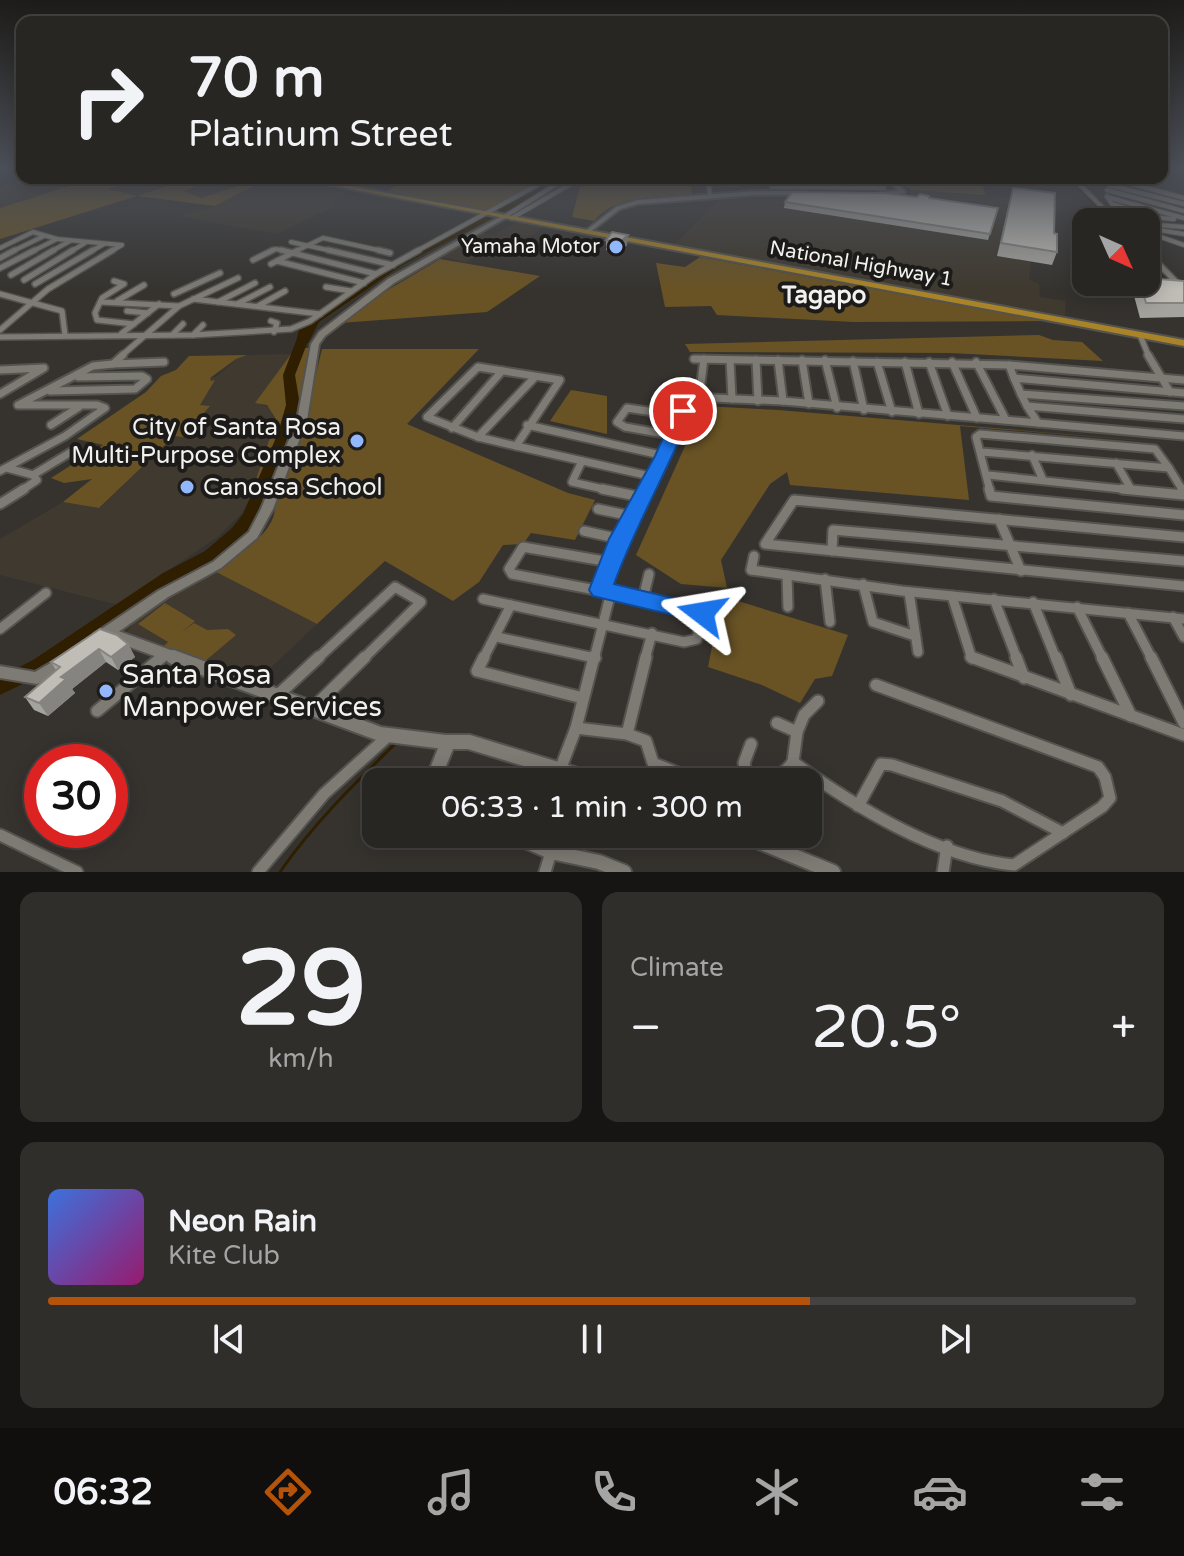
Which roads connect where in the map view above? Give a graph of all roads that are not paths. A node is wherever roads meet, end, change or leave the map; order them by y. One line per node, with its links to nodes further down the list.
1 (463, 209): 7 (highway, National Highway 1)
2 (495, 209): 7 (street)
3 (520, 209): 8 (street)
4 (524, 209): 8 (street)
5 (617, 209): 14 (main road)
6 (1161, 209): 10 (street)
7 (487, 213): 8 (highway, National Highway 1); 36 (street)
8 (508, 217): 14 (highway, National Highway 1); 194 (main road)
9 (1160, 217): 10 (street)
10 (1184, 219)
11 (1160, 226): 12 (street)
12 (1184, 227)
13 (1160, 229): 15 (street)
14 (587, 232): 81 (highway, National Highway 1)
15 (1184, 234)
16 (11, 236): 20 (street)
17 (44, 236): 20 (street); 21 (street); 32 (street)
18 (301, 237): 28 (street)
19 (1160, 237): 24 (street)
20 (19, 238): 27 (street)
21 (57, 239): 22 (street); 38 (street)
22 (71, 240): 23 (street); 41 (street)
23 (87, 242): 25 (street); 43 (street)
24 (1174, 243): 26 (street); 31 (street)
25 (104, 244): 48 (street); 54 (street)
26 (1184, 245)
27 (2, 246)
28 (306, 246): 29 (street); 30 (street); 36 (street)
29 (293, 253): 33 (street); 34 (street); 40 (street)
30 (390, 253)
31 (1184, 253)
32 (0, 258)
33 (253, 260)
34 (277, 261): 35 (street); 47 (street)
35 (271, 264)
36 (393, 265): 40 (street)
37 (1160, 265): 55 (street)
38 (0, 270): 41 (street)
39 (220, 273): 45 (street)
40 (376, 274): 47 (street)
41 (11, 275): 43 (street)
42 (238, 278): 50 (street)
43 (24, 280): 48 (street)
44 (114, 281): 62 (street)
45 (203, 281): 50 (street); 53 (street)
46 (255, 283): 65 (street)
47 (364, 283): 57 (street)
48 (35, 284): 54 (street)
49 (144, 285): 63 (street)
50 (221, 285): 58 (street)
51 (270, 287): 67 (street)
52 (326, 287): 57 (street)
53 (186, 288): 58 (street); 60 (street)
54 (48, 289): 64 (street)
55 (1184, 290)
56 (285, 291): 69 (street)
57 (351, 291): 72 (street)
58 (206, 293): 61 (street)
59 (0, 294): 64 (street)
60 (174, 294)
61 (193, 299): 65 (street); 68 (street)
62 (101, 302): 63 (street); 74 (street)
63 (115, 302): 66 (street)
64 (30, 303): 77 (street); 82 (street)
65 (216, 303): 67 (street)
66 (159, 304): 68 (street); 71 (street)
67 (236, 305): 69 (street)
68 (179, 306): 80 (street)
69 (256, 308): 72 (street)
70 (127, 311): 71 (street)
71 (148, 313): 74 (street)
72 (320, 314): 78 (street)
73 (271, 321): 78 (street)
74 (134, 324): 79 (street)
75 (183, 324): 83 (street)
76 (203, 325): 84 (street)
77 (0, 330)
78 (274, 332): 84 (street)
79 (121, 334): 80 (street); 82 (street)
80 (145, 334): 83 (street); 101 (street)
81 (1137, 334): 86 (highway, National Highway 1); 108 (street)
82 (65, 335): 85 (street)
83 (172, 335): 84 (street)
84 (193, 335)
85 (0, 337)
86 (1184, 343)
87 (694, 359): 88 (street)
88 (704, 359): 89 (street); 116 (street)
89 (730, 360): 90 (street); 117 (street)
90 (756, 360): 91 (street); 118 (street)
91 (778, 360): 92 (street); 119 (street)
92 (802, 360): 93 (street); 120 (street)
93 (825, 360): 94 (street); 125 (street)
94 (853, 361): 96 (street); 127 (street)
95 (164, 362): 101 (street)
96 (877, 362): 97 (street); 128 (street)
97 (905, 362): 98 (street); 129 (street)
98 (929, 362): 99 (street); 130 (street)
99 (952, 362): 100 (street); 131 (street)
100 (976, 362): 102 (street); 133 (street)
101 (113, 364): 105 (street)
102 (1009, 365): 107 (street); 108 (street)
103 (0, 370): 113 (street)
104 (502, 371): 106 (street); 137 (street); 137 (street)
105 (74, 377): 110 (street); 110 (street)
106 (535, 377): 136 (street); 139 (street)
107 (1014, 378): 111 (street); 114 (street)
108 (1159, 378): 109 (street); 111 (street)
109 (1184, 380)
110 (48, 391): 121 (street)
111 (1170, 392): 112 (street); 126 (street)
112 (1184, 393)
113 (0, 394)
114 (1021, 394): 123 (street); 126 (street)
115 (665, 396): 116 (street)
116 (699, 398): 117 (street)
117 (732, 399): 118 (street)
118 (758, 401): 119 (street)
119 (783, 401): 120 (street)
120 (809, 404): 125 (street)
121 (18, 405): 122 (street); 124 (street)
122 (81, 406): 135 (street); 149 (street)
123 (1027, 406): 132 (street); 134 (street)
124 (8, 408)
125 (837, 408): 127 (street)
126 (1183, 408)
127 (864, 410): 128 (street)
128 (892, 412): 129 (street)
129 (919, 414): 130 (street)
130 (948, 416): 131 (street)
131 (977, 418): 133 (street)
132 (1184, 419)
133 (1006, 420): 134 (street)
134 (1038, 423): 140 (street)
135 (51, 425)
136 (527, 425): 141 (street); 145 (street)
137 (452, 428): 139 (street)
138 (671, 435): 138 (street); 145 (street)
139 (478, 437): 141 (street)
140 (1183, 437)
141 (516, 446): 146 (street)
142 (71, 452): 150 (street)
143 (982, 452): 144 (street); 148 (street); 151 (street)
144 (1032, 455): 147 (street); 153 (street)
145 (665, 456): 152 (street)
146 (582, 461): 152 (street); 158 (street)
147 (1116, 463): 148 (street); 154 (street)
148 (1169, 468): 155 (street)
149 (4, 470): 150 (street)
150 (33, 475): 157 (street)
151 (988, 475): 153 (street); 161 (street)
152 (654, 477): 158 (street)
153 (1043, 480): 154 (street)
154 (1131, 489): 155 (street)
155 (1184, 493)
156 (0, 495): 157 (street)
157 (11, 497): 159 (street)
158 (641, 497): 162 (street)
159 (0, 504)
160 (598, 509): 162 (street)
161 (1184, 515)
162 (631, 516): 166 (street)
163 (999, 519): 165 (street); 167 (street); 168 (street)
164 (584, 531): 166 (street)
165 (1184, 537)
166 (620, 539): 171 (street)
167 (1008, 543): 168 (street); 170 (street); 172 (street)
168 (832, 551): 172 (street)
169 (754, 556): 174 (street)
170 (1184, 561)
171 (610, 562): 178 (street); 178 (street)
172 (1021, 571): 177 (street)
173 (649, 574): 183 (street)
174 (787, 575): 175 (street); 187 (street)
175 (825, 579): 176 (street); 192 (street)
176 (863, 584): 179 (street); 196 (street)
177 (1184, 586)
178 (606, 591): 183 (street); 191 (street)
179 (909, 592): 181 (street); 196 (street)
180 (46, 593): 193 (street)
181 (952, 596): 184 (street); 203 (street)
182 (483, 599): 186 (street)
183 (643, 599): 195 (street)
184 (994, 599): 185 (street); 203 (street)
185 (1033, 602): 188 (street); 205 (street)
186 (511, 605): 191 (street); 197 (street)
187 (788, 607)
188 (1077, 607): 189 (street); 211 (street)
189 (1128, 613): 190 (street); 213 (street)
190 (1178, 618): 198 (street)
191 (601, 622): 195 (street); 201 (street)
192 (830, 622)
193 (0, 629)
194 (107, 633): 200 (street); 202 (main road)
195 (652, 633): 217 (street)
196 (915, 636): 199 (street)
197 (497, 637): 201 (street); 207 (street)
198 (1184, 637)
199 (918, 652)
200 (165, 655): 206 (street); 210 (street)
201 (595, 658): 207 (street)
202 (1, 673)
203 (1024, 678): 205 (street)
204 (876, 685): 227 (street)
205 (1071, 695): 211 (street)
206 (276, 697): 209 (street); 209 (street)
207 (583, 698): 214 (street)
208 (818, 701): 215 (street)
209 (311, 710): 216 (street)
210 (97, 711)
211 (1132, 716): 218 (street)
212 (777, 723): 215 (street)
213 (1184, 723)
214 (576, 728): 217 (street); 224 (street)
215 (797, 732): 221 (street)
216 (394, 733): 220 (street); 234 (street)
217 (627, 734): 225 (street)
218 (1184, 735)
219 (751, 744): 221 (street)
220 (447, 745): 222 (street); 223 (street)
221 (793, 762): 226 (street)
222 (438, 768)
223 (554, 768)
224 (561, 768)
225 (665, 768)
226 (858, 806): 227 (street); 229 (street)
227 (1063, 833): 229 (street)
228 (0, 835): 233 (street)
229 (947, 846): 238 (street)
230 (542, 848): 232 (street)
231 (774, 848): 237 (street)
232 (551, 852): 235 (street); 236 (street)
233 (77, 872)
234 (258, 872)
235 (545, 872)
236 (624, 872)
237 (833, 872)
238 (943, 872)

